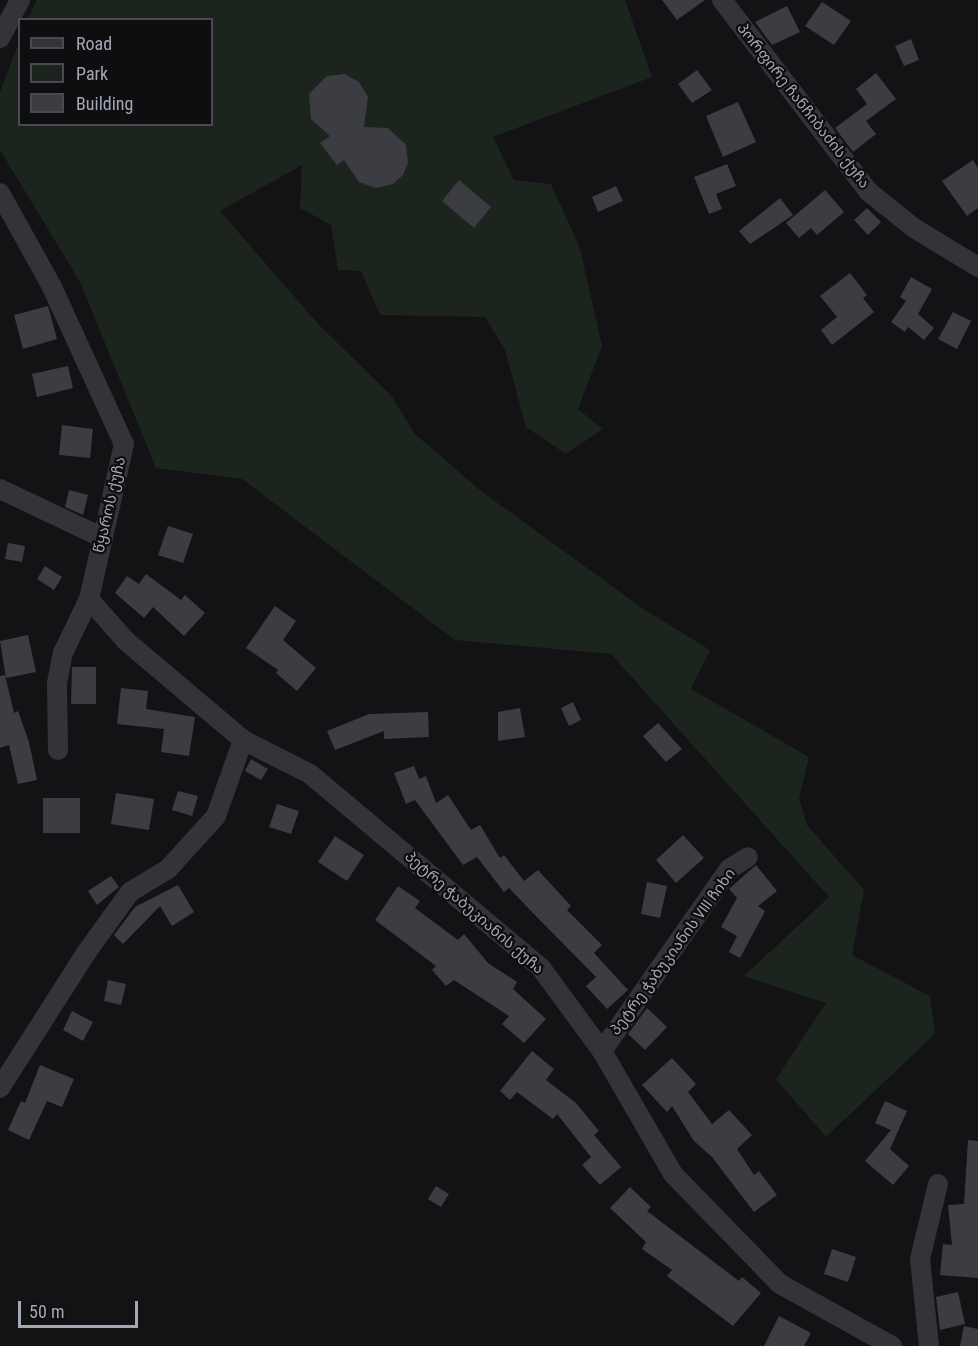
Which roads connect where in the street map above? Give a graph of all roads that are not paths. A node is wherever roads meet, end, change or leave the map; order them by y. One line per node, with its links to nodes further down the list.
1 (20, 0): 3 (street)
2 (722, 0): 5 (street, პორფირე ჩანჩიბაძის ქუჩა)
3 (0, 38)
4 (0, 193): 7 (street, წყაროს ქუჩა)
5 (978, 267)
6 (0, 489): 7 (street)
7 (103, 538): 8 (street, წყაროს ქუჩა)
8 (89, 599): 9 (street); 10 (street, წყაროს ქუჩა)
9 (243, 740): 12 (street, პეტრე ჭაბუკიანის ქუჩა); 13 (street)
10 (58, 750)
11 (748, 857): 12 (street, პეტრე ჭაბუკიანის VIII ჩიხი)
12 (603, 1051): 15 (street, პეტრე ჭაბუკიანის ქუჩა)
13 (0, 1088)
14 (938, 1184): 16 (street)
15 (892, 1346)
16 (928, 1346)

